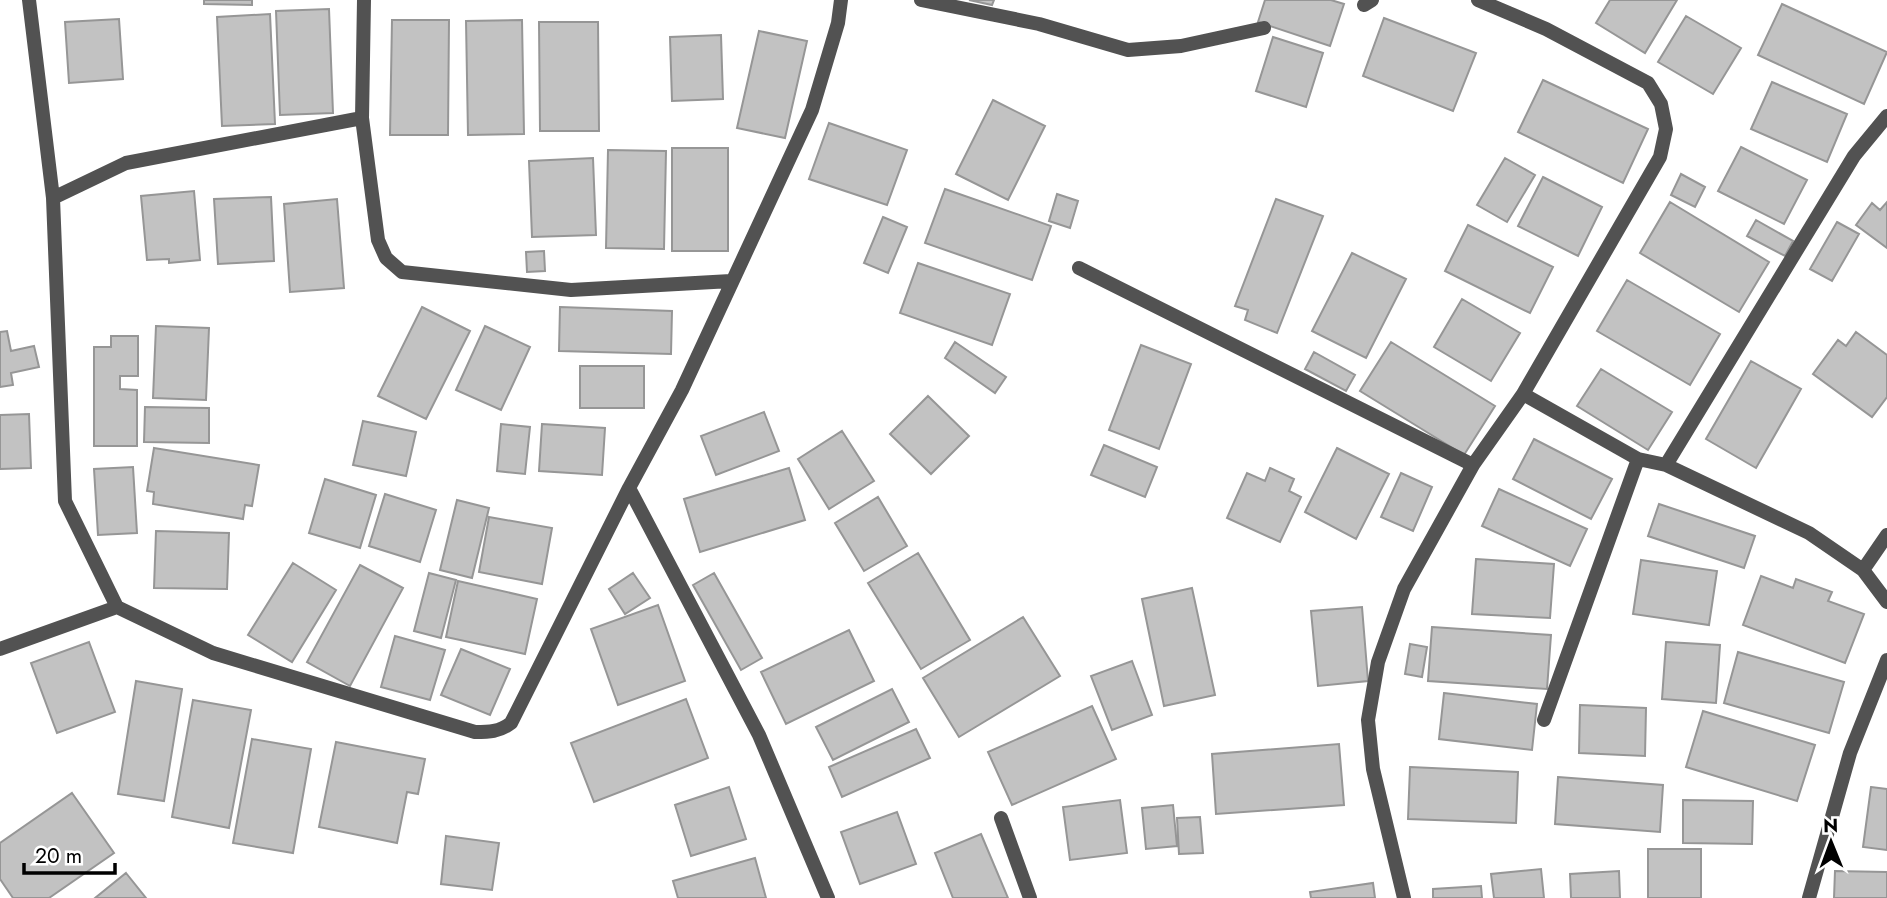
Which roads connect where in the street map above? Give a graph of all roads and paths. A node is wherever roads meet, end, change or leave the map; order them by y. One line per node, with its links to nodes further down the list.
1 (29, 0): 9 (street)
2 (364, 0): 8 (street)
3 (841, 0): 11 (street)
4 (921, 0): 6 (street)
5 (1478, 0): 12 (street)
6 (1264, 28)
7 (1887, 116): 15 (street)
8 (362, 118): 9 (street); 11 (street)
9 (53, 198): 20 (street)
10 (1079, 268): 14 (street)
11 (731, 281): 16 (street)
12 (1523, 394): 13 (street); 14 (street)
13 (1638, 460): 15 (street); 23 (street)
14 (1473, 465): 27 (street)
15 (1666, 465): 18 (street)
16 (629, 488): 20 (street); 25 (street)
17 (1887, 535): 18 (street)
18 (1863, 570): 19 (street)
19 (1887, 603)
20 (117, 607): 21 (street)
21 (0, 649)
22 (1887, 660): 28 (street)
23 (1544, 720)
24 (1001, 818): 26 (street)
25 (828, 898)
26 (1030, 898)
27 (1404, 898)
28 (1809, 898)

